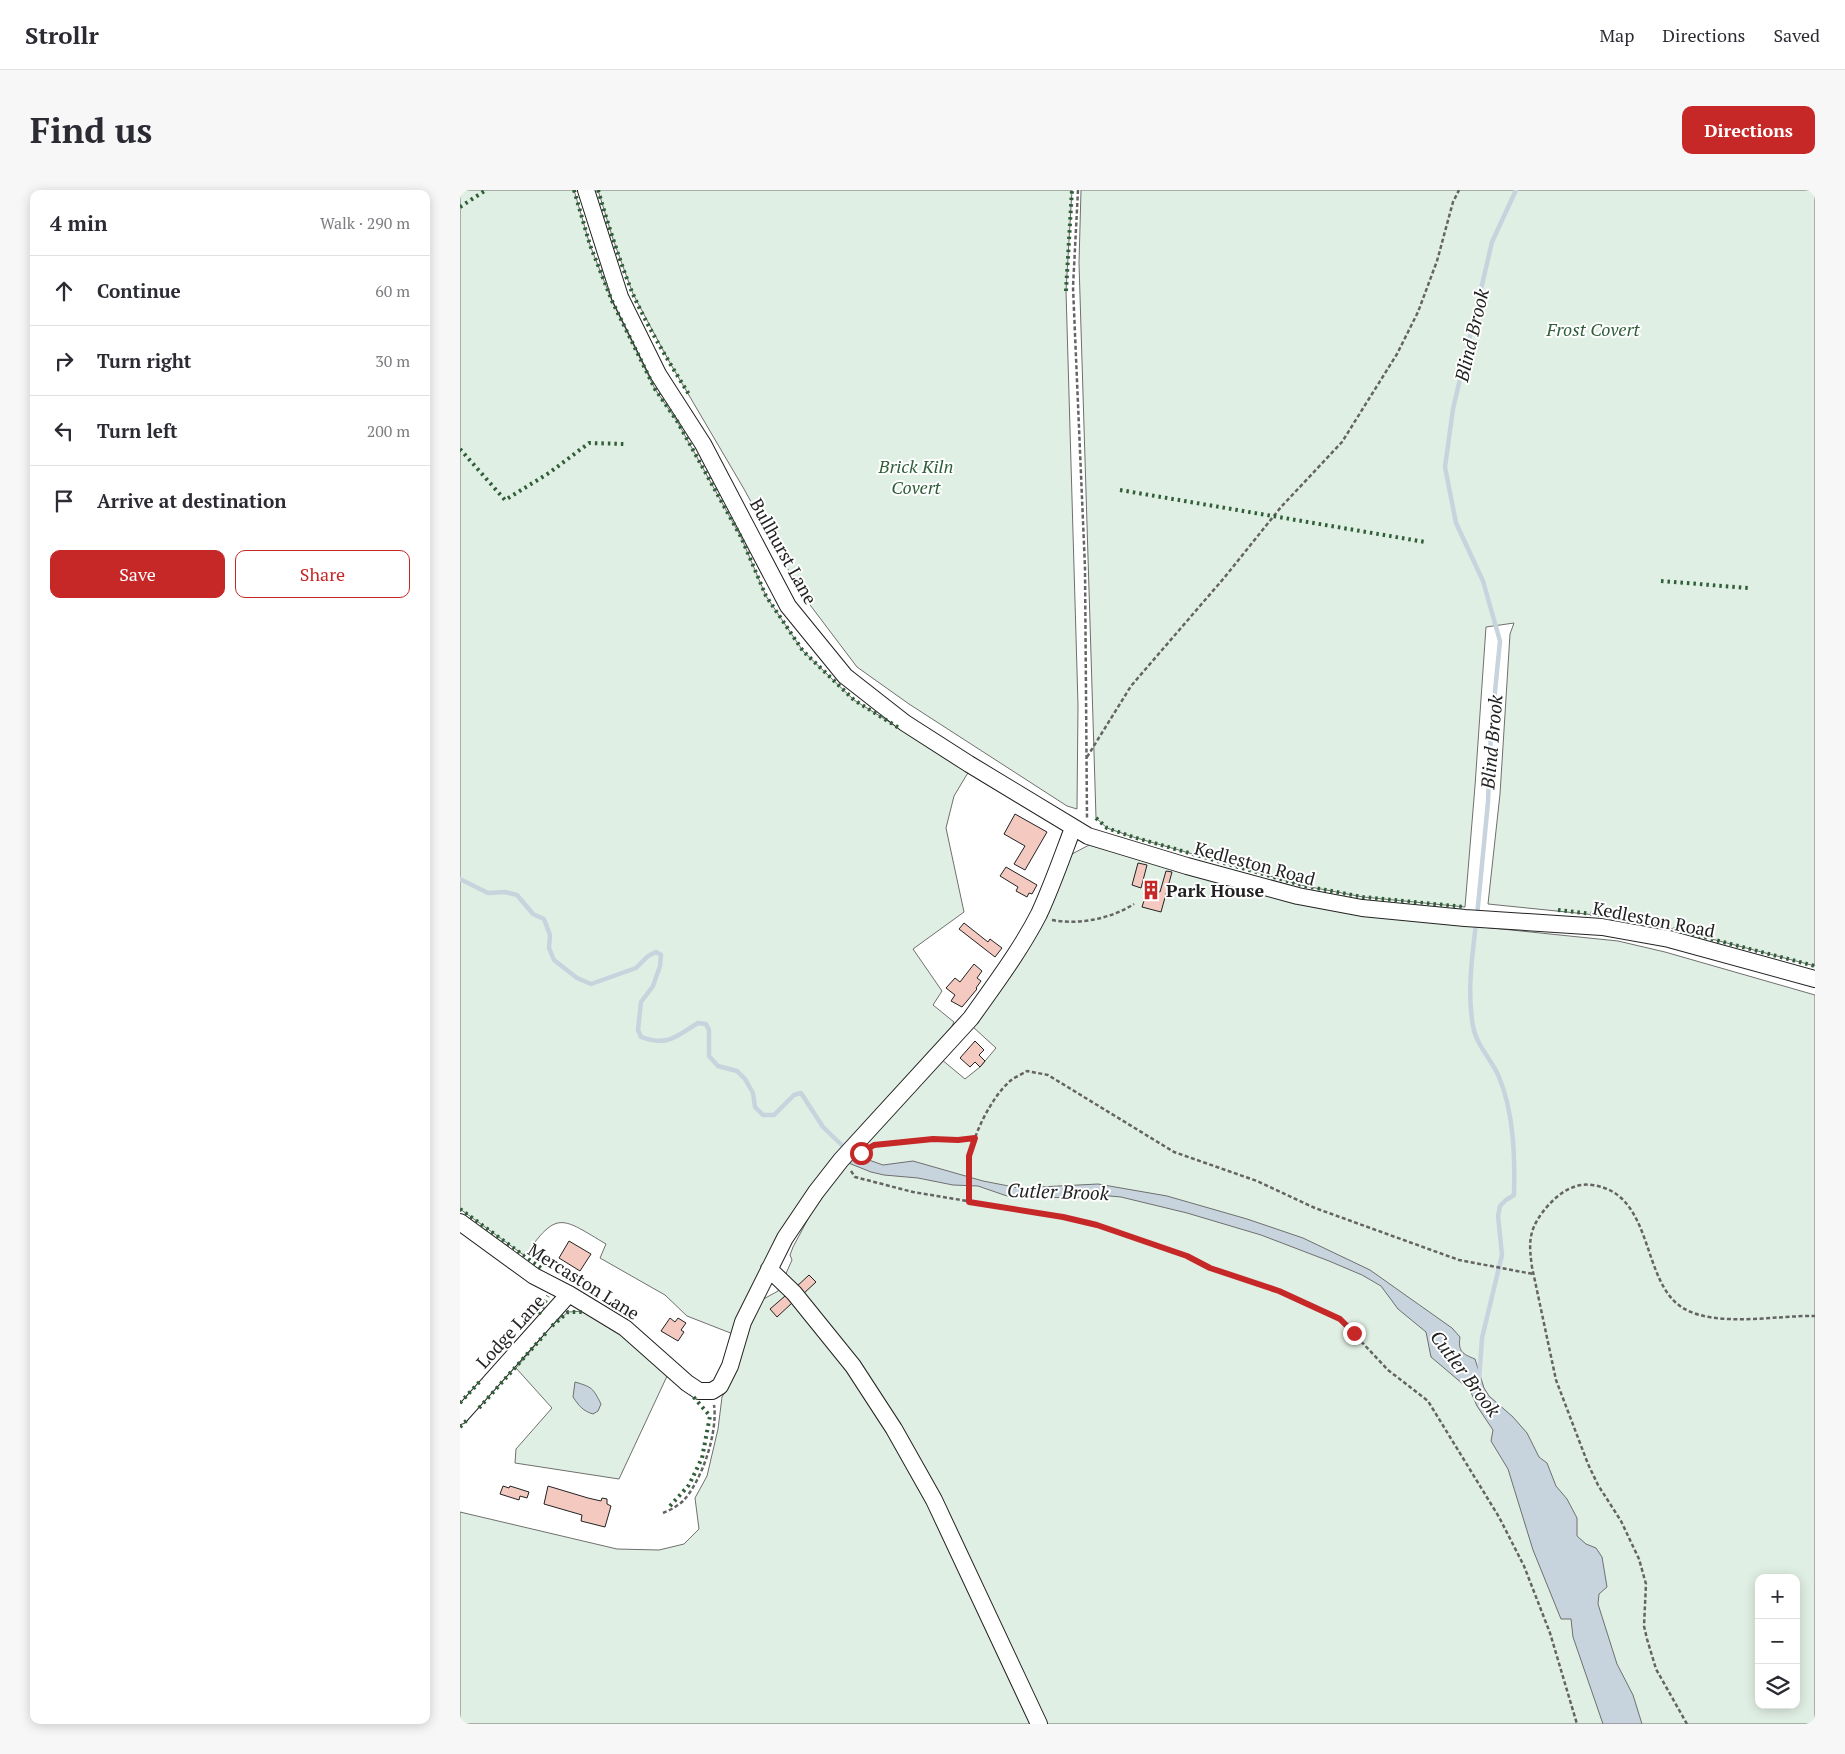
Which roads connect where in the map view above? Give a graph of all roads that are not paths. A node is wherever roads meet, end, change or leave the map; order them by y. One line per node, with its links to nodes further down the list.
1 (586, 190): 2 (street, Bullhurst Lane)
2 (1073, 828): 3 (street, Kedleston Road); 5 (street)
3 (1815, 978)
4 (460, 1222): 6 (street, Mercaston Lane)
5 (769, 1269): 6 (street, Mercaston Lane); 8 (street)
6 (569, 1294): 7 (street, Lodge Lane)
7 (460, 1416)
8 (1039, 1724)

